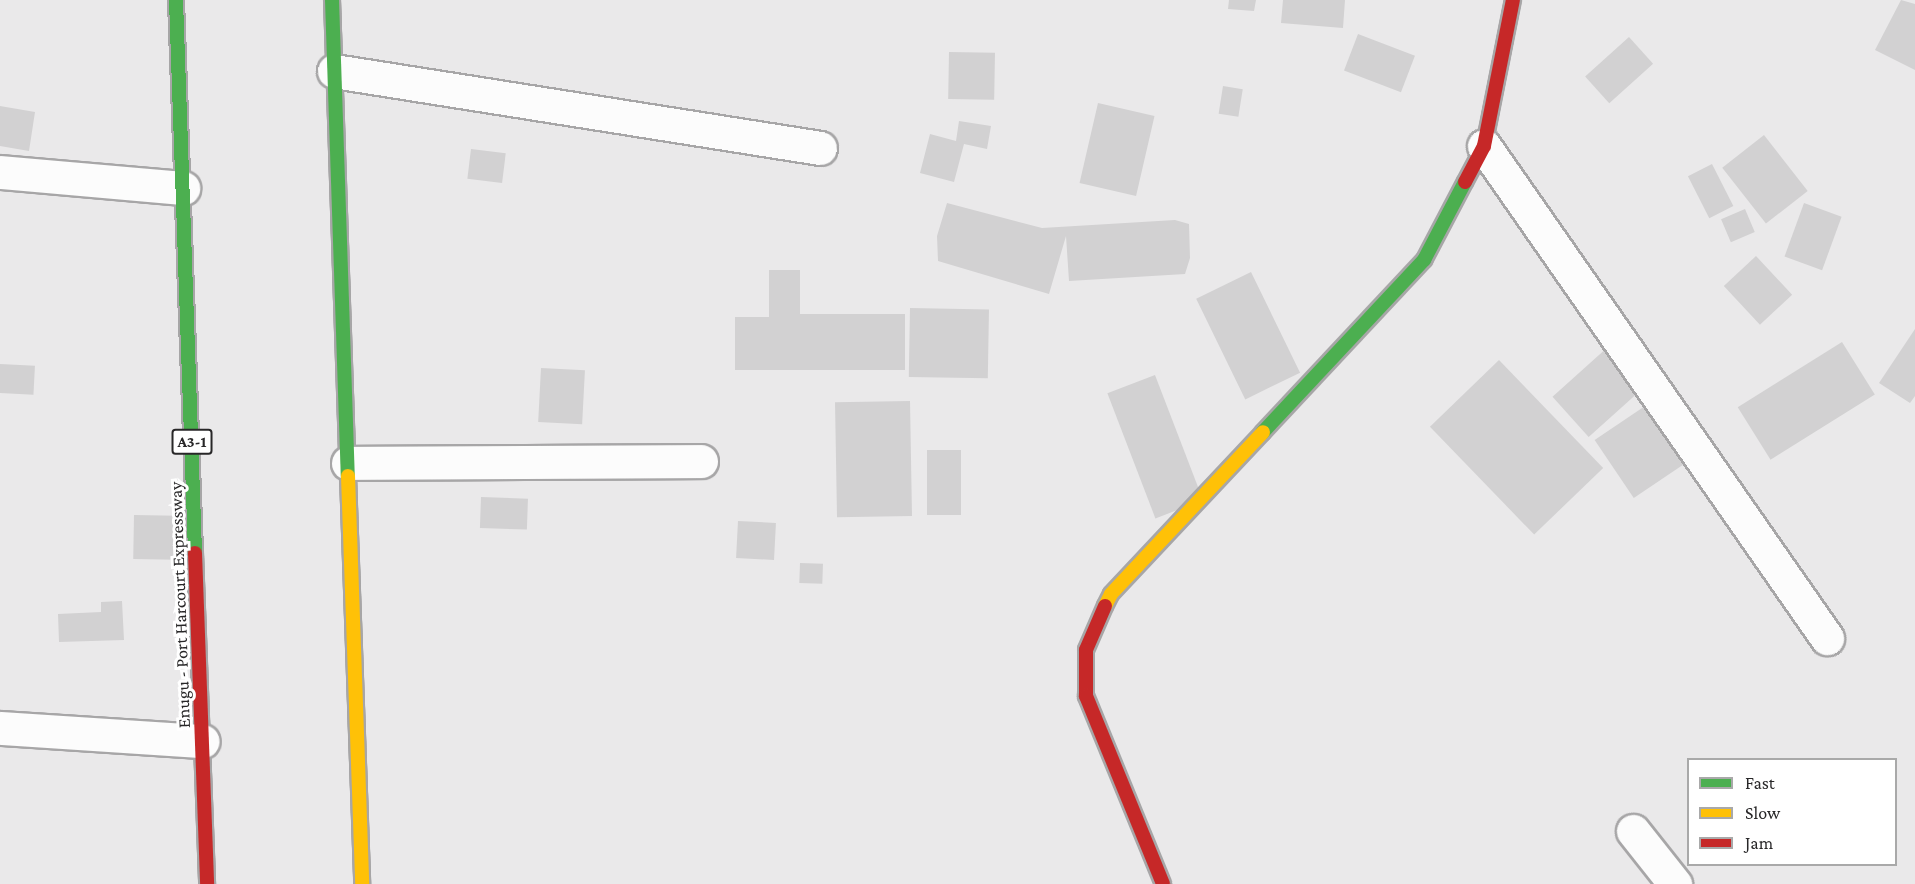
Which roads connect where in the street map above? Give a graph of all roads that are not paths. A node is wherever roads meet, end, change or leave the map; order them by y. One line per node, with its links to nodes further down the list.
1 (176, 0): 8 (main road, Enugu - Port Harcourt Expressway / A3-1)
2 (332, 0): 4 (main road)
3 (1513, 0): 5 (main road)
4 (334, 71): 6 (street); 10 (main road)
5 (1484, 147): 11 (street); 17 (main road)
6 (820, 148)
7 (0, 172): 8 (street)
8 (183, 188): 13 (main road, Enugu - Port Harcourt Expressway / A3-1)
9 (701, 462): 10 (street)
10 (348, 463): 16 (main road)
11 (1827, 638)
12 (0, 728): 13 (street)
13 (202, 741): 15 (main road, Enugu - Port Harcourt Expressway / A3-1)
14 (1633, 831): 18 (street)
15 (207, 884)
16 (362, 884)
17 (1163, 884)
18 (1675, 884)

